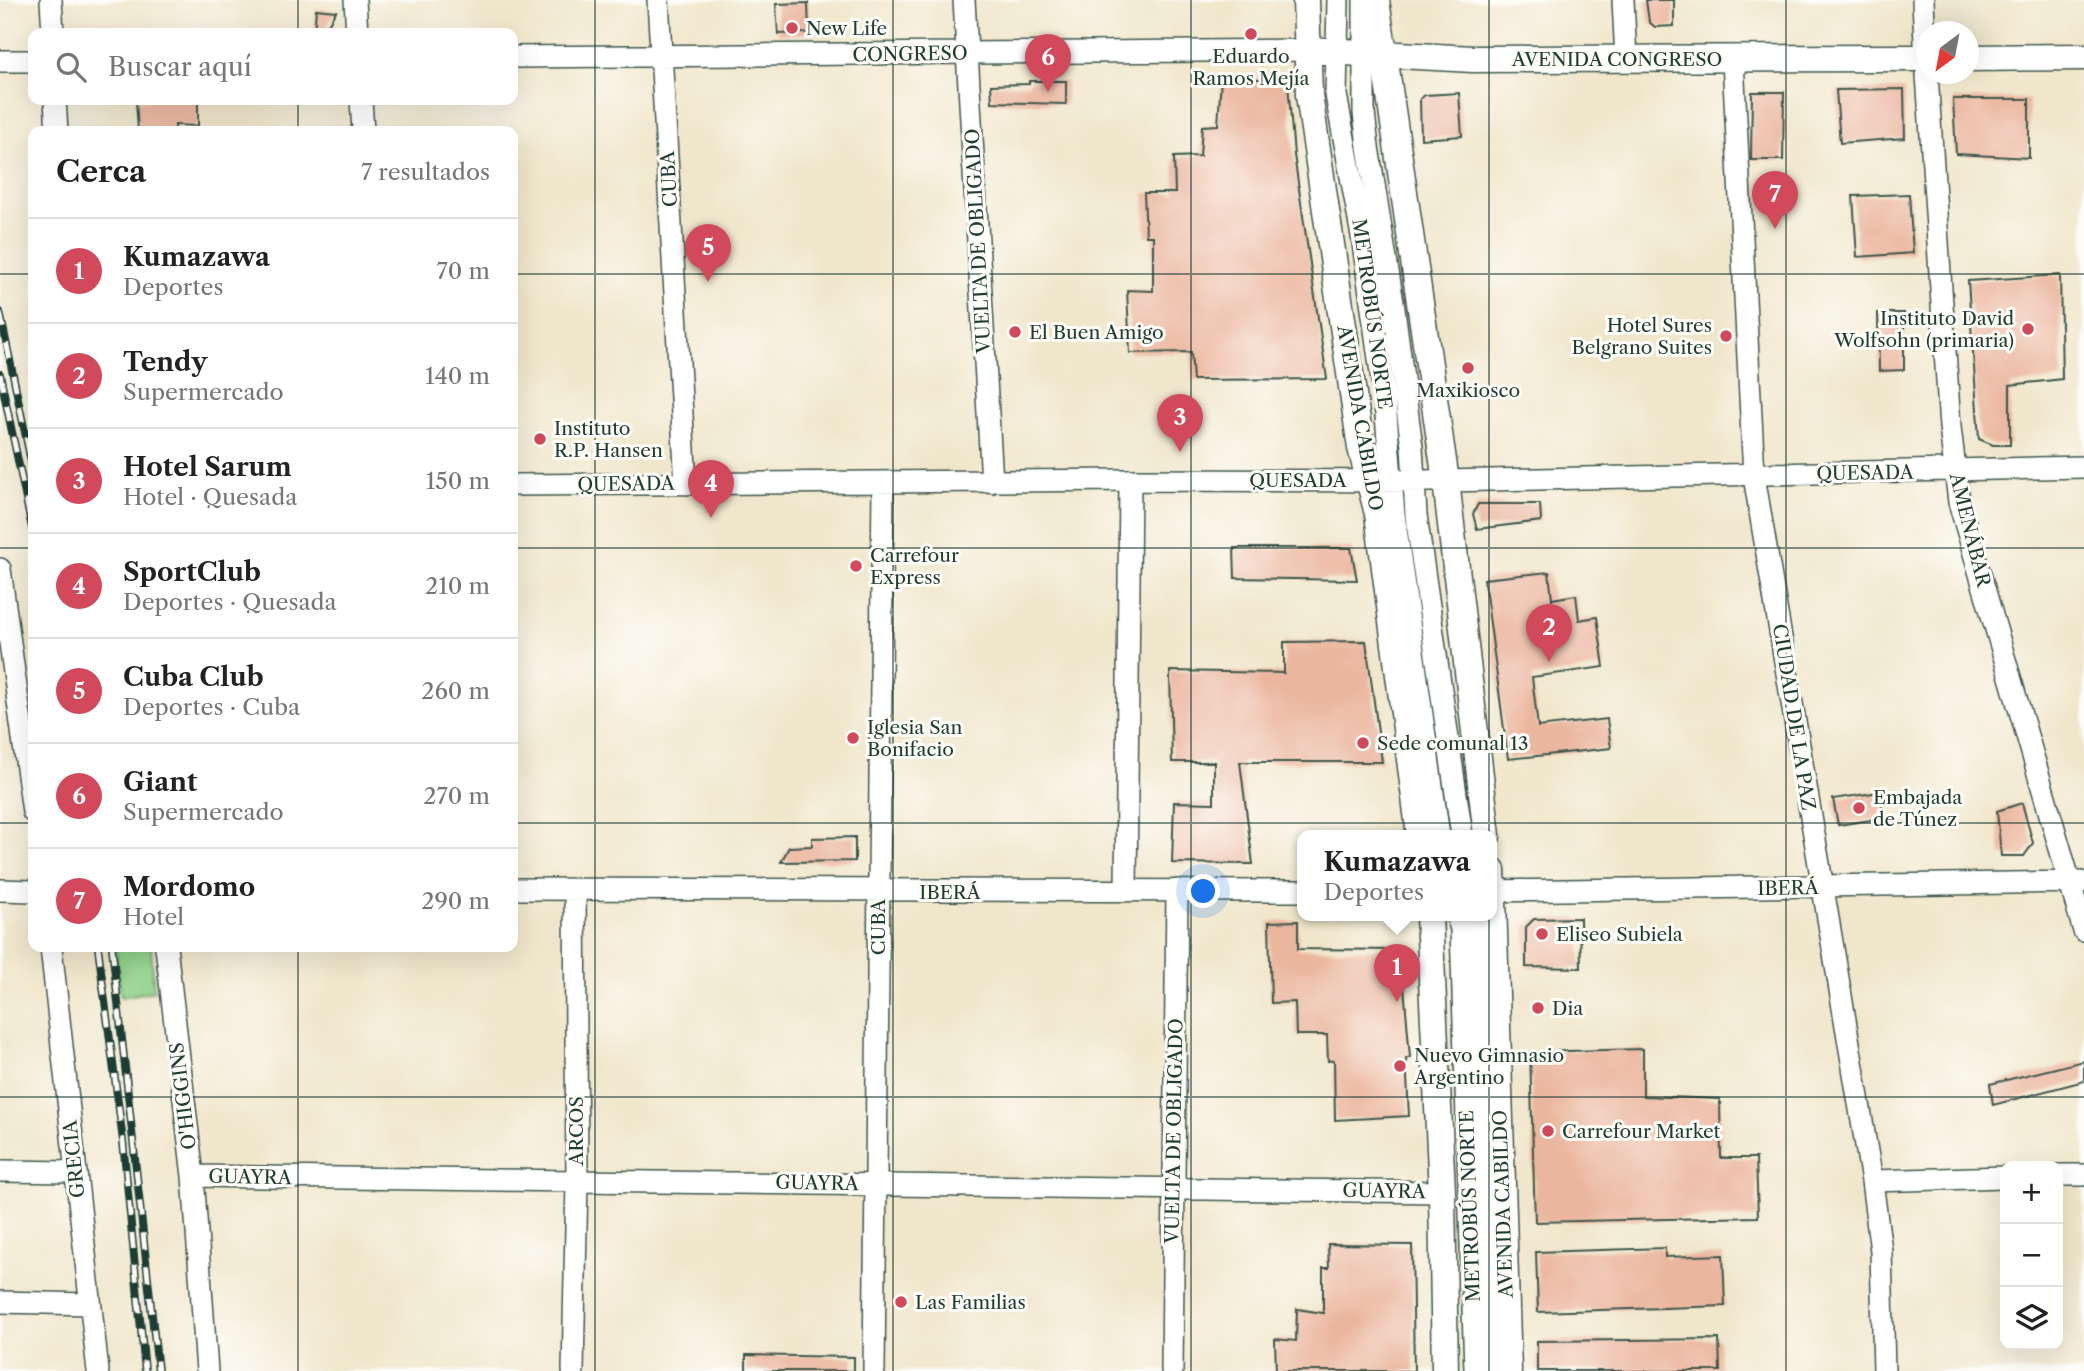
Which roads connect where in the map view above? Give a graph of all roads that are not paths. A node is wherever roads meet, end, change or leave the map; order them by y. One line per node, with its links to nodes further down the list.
1 (51, 0): 12 (street)
2 (355, 0): 13 (street)
3 (658, 0): 17 (street, CUBA)
4 (964, 0): 16 (street, VUELTA DE OBLIGADO)
5 (1306, 0): 14 (main road, AVENIDA CABILDO)
6 (1338, 0): 15 (street, METROBÚS NORTE)
7 (1364, 0): 18 (street, METROBÚS NORTE)
8 (1376, 0): 18 (main road)
9 (1623, 0): 23 (street)
10 (1923, 0): 11 (street)
11 (1924, 21)
12 (53, 28)
13 (357, 28)
14 (1307, 50): 15 (main road, AVENIDA CONGRESO); 16 (street, CONGRESO); 36 (main road, AVENIDA CABILDO)
15 (1336, 52): 18 (main road, AVENIDA CONGRESO); 36 (street, METROBÚS NORTE)
16 (967, 53): 17 (street, CONGRESO); 40 (street, VUELTA DE OBLIGADO)
17 (662, 56): 19 (street, CONGRESO); 41 (street, CUBA)
18 (1374, 56): 23 (main road, AVENIDA CONGRESO); 37 (street, METROBÚS NORTE); 38 (main road)
19 (518, 57)
20 (2084, 57): 22 (main road)
21 (1916, 58): 24 (main road, AVENIDA CONGRESO)
22 (1979, 58)
23 (1626, 59): 24 (main road, AVENIDA CONGRESO)
24 (1733, 60): 34 (street, CIUDAD DE LA PAZ)
25 (0, 61): 26 (street)
26 (28, 61)
27 (1928, 84): 33 (street, AMENÁBAR)
28 (55, 105): 30 (street)
29 (361, 105): 31 (street)
30 (57, 126)
31 (363, 126)
32 (2084, 467): 33 (street, QUESADA)
33 (1955, 471): 34 (street, QUESADA); 49 (street, AMENÁBAR)
34 (1754, 476): 38 (street, QUESADA); 51 (street, CIUDAD DE LA PAZ)
35 (1130, 480): 36 (street, QUESADA); 40 (street, QUESADA); 57 (street)
36 (1380, 480): 37 (street, QUESADA); 45 (main road, AVENIDA CABILDO); 46 (street, METROBÚS NORTE)
37 (1413, 481): 38 (street, QUESADA); 47 (street, METROBÚS NORTE)
38 (1446, 481): 48 (main road)
39 (883, 482): 40 (street, QUESADA); 41 (street, QUESADA); 59 (street, CUBA)
40 (992, 482)
41 (686, 484): 42 (street, QUESADA)
42 (518, 485)
43 (0, 569): 44 (street)
44 (28, 775)
45 (1419, 830)
46 (1438, 830)
47 (1461, 830)
48 (1486, 830)
49 (2077, 882): 51 (street, IBERÁ); 64 (street, AMENÁBAR)
50 (1497, 884): 51 (street, IBERÁ)
51 (1822, 887): 74 (street, CIUDAD DE LA PAZ)
52 (518, 889): 54 (street, IBERÁ)
53 (0, 890): 56 (street)
54 (575, 890): 59 (street, IBERÁ); 73 (street, ARCOS)
55 (1177, 890): 57 (street, IBERÁ); 58 (street, IBERÁ); 76 (street, VUELTA DE OBLIGADO)
56 (28, 891)
57 (1126, 891): 59 (street, IBERÁ)
58 (1297, 891)
59 (878, 892): 75 (street, CUBA)
60 (1429, 921): 77 (main road)
61 (1459, 921): 86 (street, METROBÚS NORTE)
62 (1478, 921): 87 (street, METROBÚS NORTE)
63 (1493, 921): 88 (main road, AVENIDA CABILDO)
64 (2084, 931)
65 (52, 952): 68 (street, GRECIA)
66 (167, 952): 71 (street, O'HIGGINS)
67 (0, 1171): 68 (street)
68 (75, 1172): 79 (street, GRECIA)
69 (2063, 1175): 70 (street)
70 (2084, 1175)
71 (193, 1176): 73 (street, GUAYRA); 81 (street, O'HIGGINS)
72 (2000, 1177): 74 (street)
73 (577, 1180): 75 (street, GUAYRA); 82 (street, ARCOS)
74 (1872, 1181): 89 (street, CIUDAD DE LA PAZ)
75 (876, 1184): 76 (street, GUAYRA); 83 (street, CUBA)
76 (1173, 1188): 77 (street, GUAYRA); 84 (street, VUELTA DE OBLIGADO)
77 (1442, 1192): 85 (main road)
78 (0, 1302): 79 (street)
79 (90, 1304): 80 (street, GRECIA)
80 (98, 1371)
81 (207, 1371)
82 (573, 1371)
83 (874, 1371)
84 (1172, 1371)
85 (1445, 1371)
86 (1475, 1371)
87 (1491, 1371)
88 (1508, 1371)
89 (1884, 1371)

